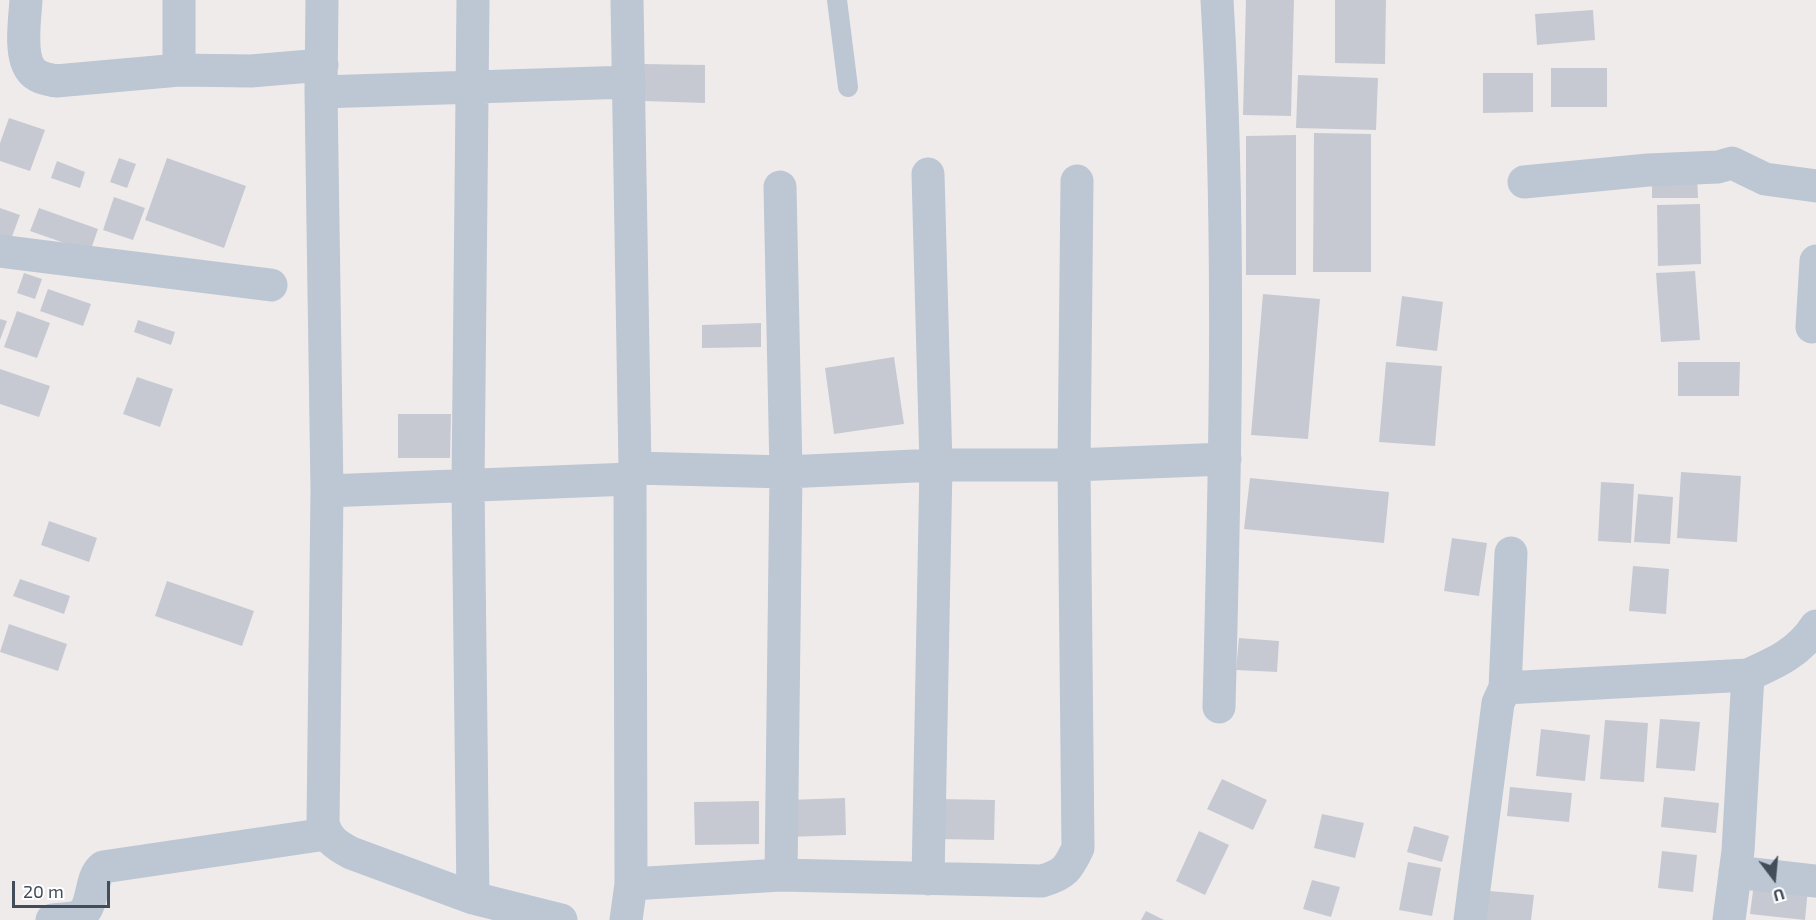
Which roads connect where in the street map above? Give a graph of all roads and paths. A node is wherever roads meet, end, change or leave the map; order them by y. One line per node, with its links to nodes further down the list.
1 (26, 0): 8 (street)
2 (179, 0): 8 (street)
3 (322, 0): 9 (street)
4 (472, 0): 11 (street)
5 (627, 0): 10 (street)
6 (837, 0): 12 (lane)
7 (1217, 0): 22 (street)
8 (179, 70): 9 (street)
9 (322, 79): 11 (street); 28 (street)
10 (629, 82): 11 (street); 26 (street)
11 (472, 87): 27 (street)
12 (848, 87)
13 (928, 174): 23 (street)
14 (1077, 181): 24 (street)
15 (1524, 182): 16 (street)
16 (1816, 186)
17 (780, 187): 25 (street)
18 (0, 251): 20 (street)
19 (1816, 261): 21 (street)
20 (272, 285)
21 (1812, 327)
22 (1225, 459): 24 (street); 33 (street)
23 (936, 465): 24 (street); 25 (street); 37 (street)
24 (1074, 465): 37 (street)
25 (786, 472): 26 (street); 36 (street)
26 (633, 474): 27 (street); 39 (street)
27 (468, 484): 28 (street); 40 (street)
28 (327, 491): 34 (street)
29 (1511, 553): 32 (street)
30 (1816, 626): 31 (street)
31 (1748, 675): 32 (street); 35 (street)
32 (1505, 688): 44 (street)
33 (1219, 707)
34 (326, 834): 40 (street); 41 (street)
35 (1735, 872): 38 (street); 45 (street)
36 (781, 875): 37 (street); 39 (street)
37 (928, 879)
38 (1816, 881)
39 (631, 884): 43 (street)
40 (473, 898): 42 (street)
41 (52, 920)
42 (561, 920)
43 (626, 920)
44 (1470, 920)
45 (1729, 920)

